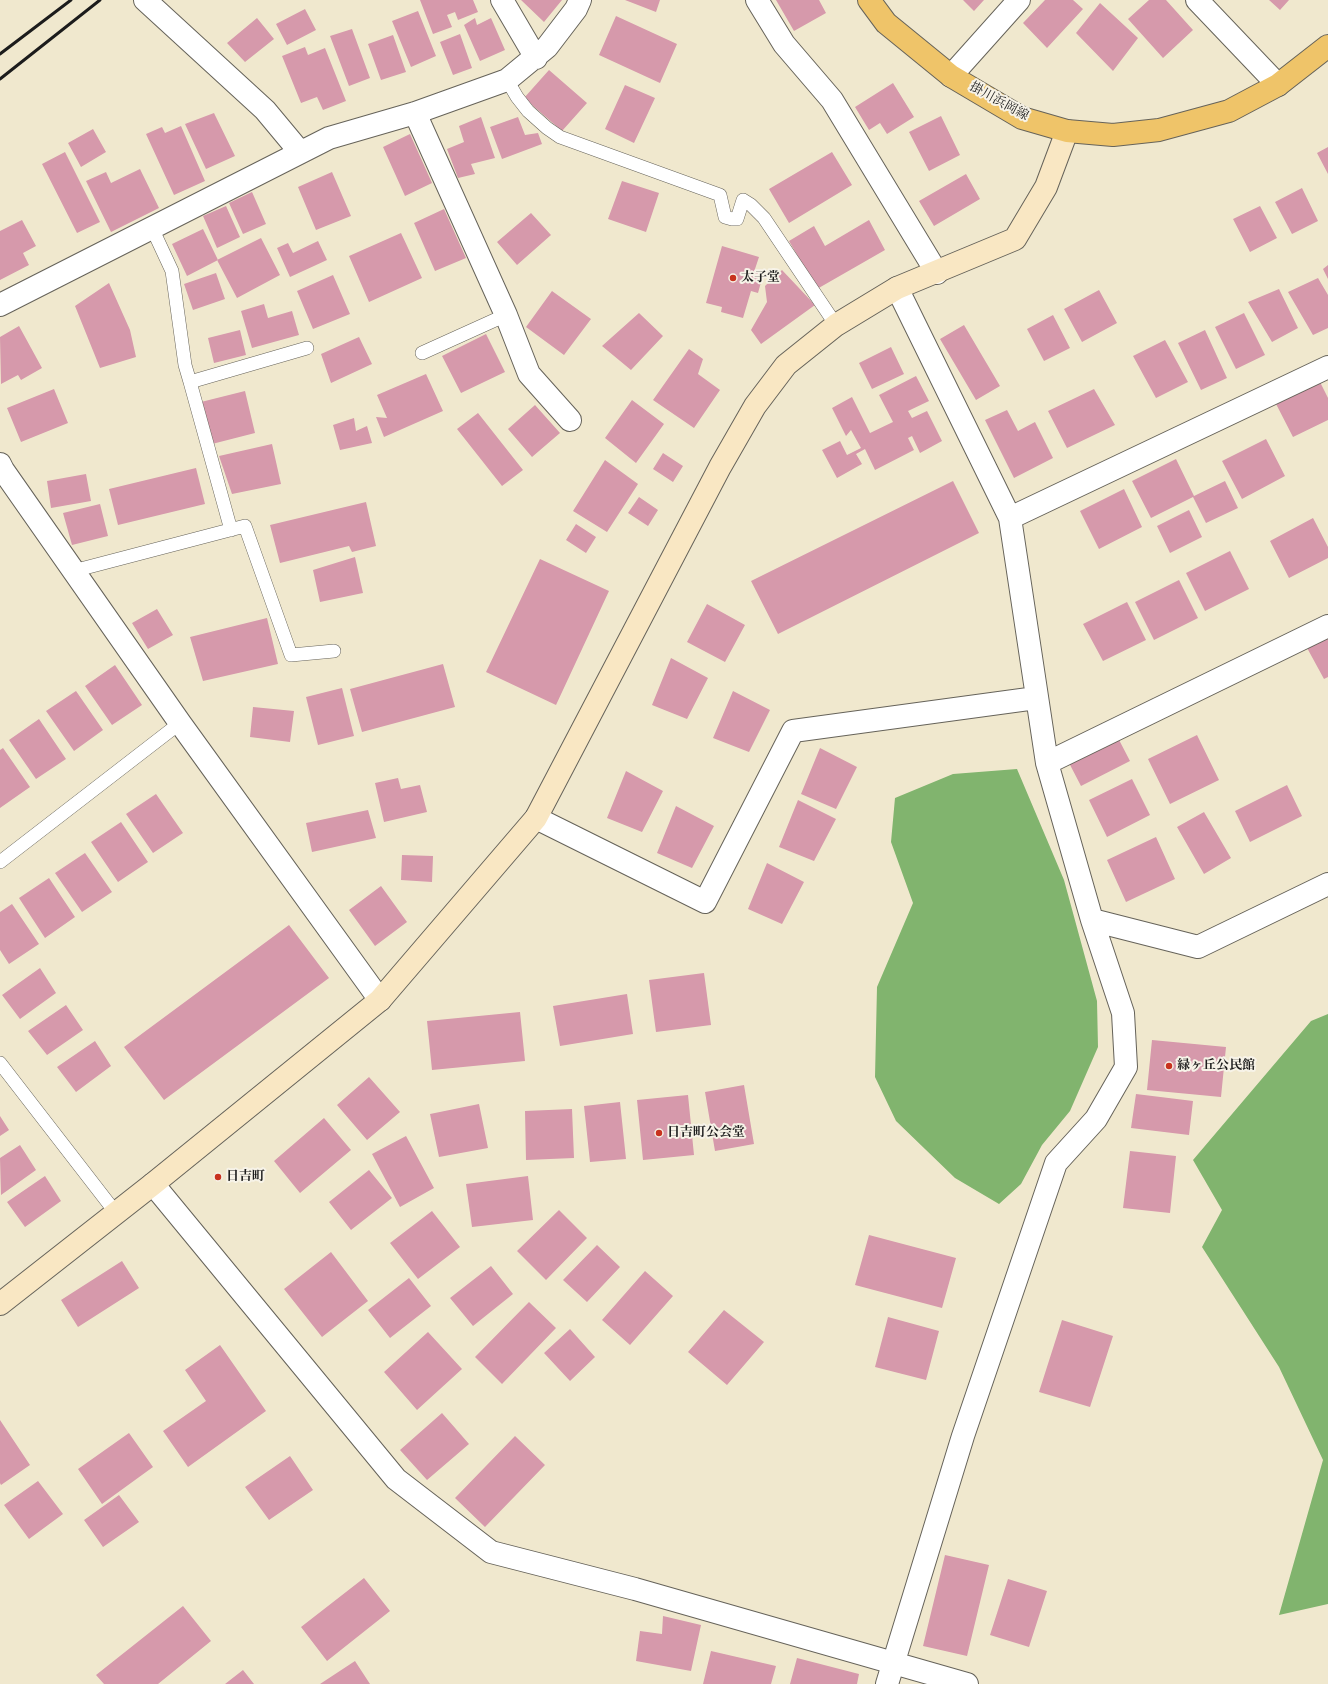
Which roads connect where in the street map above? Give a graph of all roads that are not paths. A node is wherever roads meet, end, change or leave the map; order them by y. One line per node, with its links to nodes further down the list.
1 (145, 0): 15 (street)
2 (502, 0): 9 (street)
3 (580, 0): 9 (street)
4 (757, 0): 17 (street)
5 (869, 0): 10 (main road, 掛川浜岡線)
6 (1019, 0): 10 (street)
7 (1197, 0): 12 (street)
8 (1328, 46): 12 (main road, 掛川浜岡線)
9 (536, 58): 11 (street)
10 (952, 76): 14 (main road, 掛川浜岡線)
11 (507, 80): 13 (street); 21 (lane)
12 (1278, 85): 14 (main road, 掛川浜岡線)
13 (415, 113): 15 (street); 20 (street)
14 (1067, 131): 17 (street)
15 (300, 152): 16 (street)
16 (152, 228): 19 (street); 25 (lane)
17 (937, 273): 18 (street)
18 (897, 288): 21 (street); 28 (street)
19 (0, 305)
20 (506, 315): 23 (lane); 26 (street)
21 (836, 325): 36 (street)
22 (307, 348): 25 (lane)
23 (422, 353)
24 (1328, 367): 28 (street)
25 (190, 382): 29 (lane)
26 (570, 420)
27 (0, 464): 30 (street)
28 (1010, 518): 33 (street)
29 (231, 530): 30 (lane); 32 (lane)
30 (73, 571): 34 (street)
31 (1328, 626): 35 (street)
32 (334, 651)
33 (1036, 698): 35 (street); 36 (street)
34 (180, 723): 37 (lane); 40 (street)
35 (1046, 763): 39 (street)
36 (536, 818): 40 (street)
37 (0, 862)
38 (1328, 884): 39 (street)
39 (1092, 920): 45 (street)
40 (380, 1000): 42 (street)
41 (0, 1063): 43 (lane)
42 (153, 1184): 43 (street); 45 (street)
43 (116, 1213): 44 (street)
44 (0, 1304)
45 (894, 1662): 46 (street); 47 (street)
46 (887, 1684)
47 (967, 1684)

